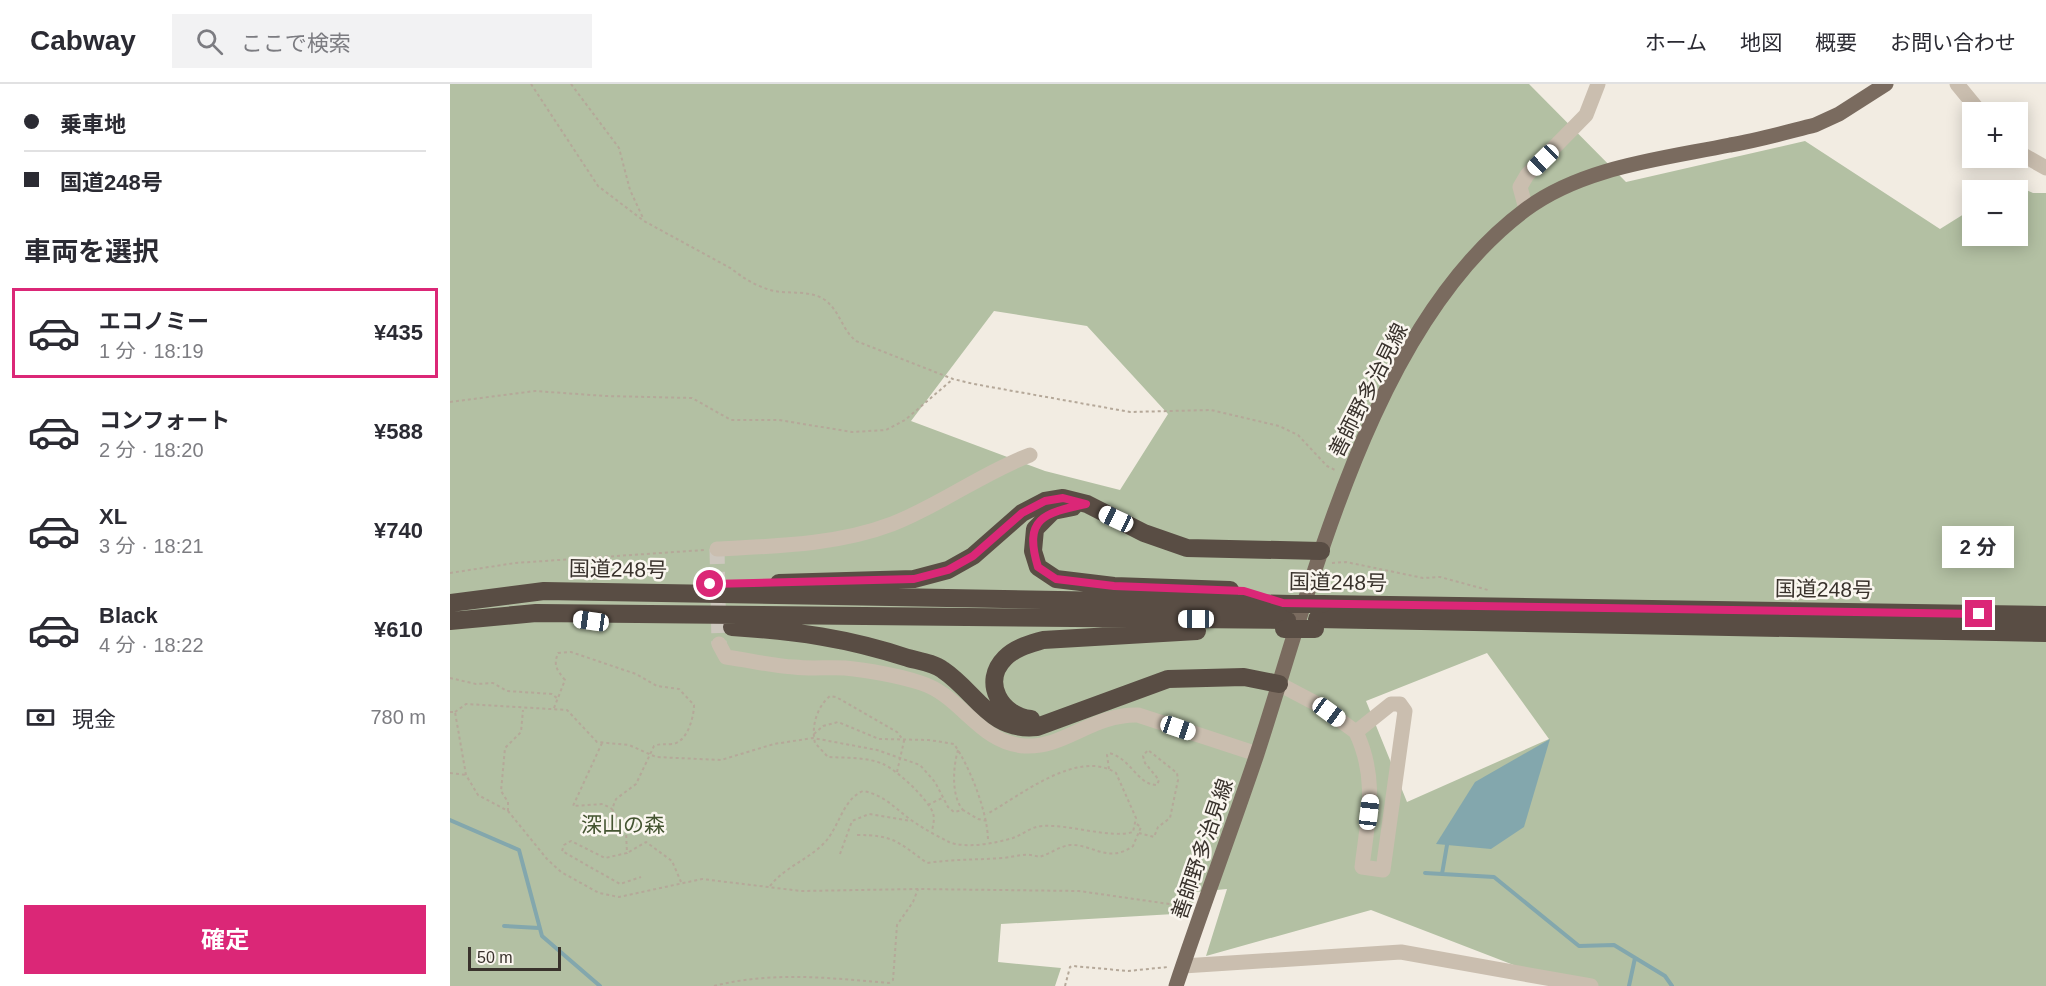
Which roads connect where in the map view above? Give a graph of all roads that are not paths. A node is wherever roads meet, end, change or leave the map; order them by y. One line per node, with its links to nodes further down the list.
1 (1598, 84): 7 (street)
2 (1886, 84): 7 (main road, 善師野多治見線)
3 (1957, 84): 4 (street)
4 (1972, 102)
5 (2028, 158): 6 (street)
6 (2046, 168)
7 (1526, 209): 11 (main road, 善師野多治見線)
8 (1030, 455): 10 (street)
9 (1086, 504): 11 (highway); 12 (highway); 15 (highway)
10 (717, 549)
11 (1327, 557): 21 (main road, 善師野多治見線)
12 (544, 591): 13 (highway, 国道248号); 15 (highway, 国道248号)
13 (450, 603)
14 (536, 613): 15 (highway, 国道248号); 18 (highway, 国道248号); 22 (highway)
15 (1287, 614): 17 (highway, 国道248号, bridge); 17 (highway, bridge); 22 (highway)
16 (2046, 615): 17 (highway, 国道248号)
17 (1318, 617): 19 (highway, 国道248号)
18 (450, 621)
19 (2046, 633)
20 (719, 644): 24 (street)
21 (1279, 684): 22 (highway); 23 (street); 24 (main road, 善師野多治見線)
22 (1047, 721)
23 (1356, 732): 23 (street)
24 (1257, 754): 25 (main road, 善師野多治見線)
25 (1183, 966): 26 (main road, 善師野多治見線); 27 (street)
26 (1176, 986)
27 (1591, 986)

